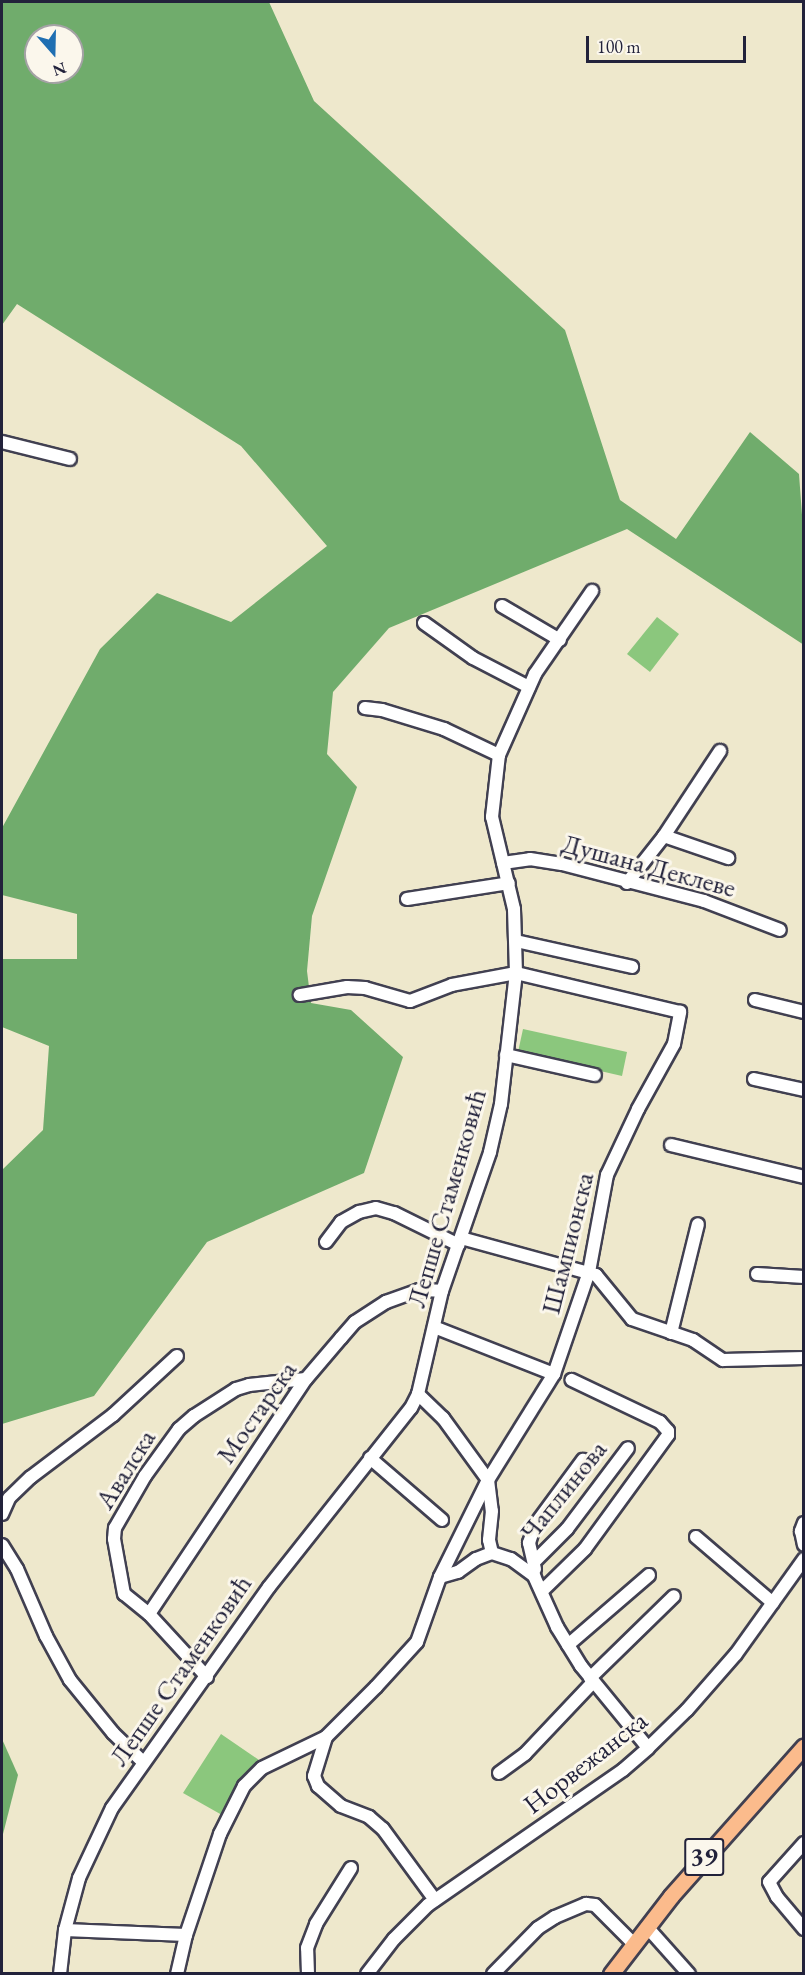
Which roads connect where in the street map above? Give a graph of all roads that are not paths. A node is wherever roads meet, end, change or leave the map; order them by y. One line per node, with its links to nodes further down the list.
1 (2, 442): 2 (street)
2 (70, 459)
3 (592, 591): 6 (street, Лепше Стаменковић)
4 (502, 606): 6 (street)
5 (424, 623): 7 (street)
6 (560, 640): 7 (street, Лепше Стаменковић)
7 (529, 687): 10 (street, Лепше Стаменковић)
8 (365, 708): 10 (street)
9 (720, 751): 11 (street)
10 (499, 755): 13 (street, Лепше Стаменковић)
11 (664, 836): 12 (street); 15 (street)
12 (728, 858)
13 (502, 863): 14 (street, Лепше Стаменковић); 15 (street, Душана Деклеве)
14 (509, 882): 16 (street); 18 (street, Лепше Стаменковић)
15 (627, 882): 17 (street, Душана Деклеве)
16 (407, 899)
17 (780, 930)
18 (516, 941): 19 (street); 20 (street, Лепше Стаменковић)
19 (632, 967)
20 (516, 973): 21 (street); 24 (street, Лепше Стаменковић); 33 (street, Шампионска)
21 (300, 995)
22 (755, 1000): 23 (street)
23 (804, 1012)
24 (506, 1055): 25 (street); 32 (street, Лепше Стаменковић)
25 (595, 1075)
26 (754, 1079): 27 (street)
27 (804, 1089)
28 (671, 1145): 29 (street)
29 (804, 1177)
30 (698, 1224): 38 (street)
31 (326, 1242): 32 (street)
32 (460, 1242): 33 (street); 36 (street, Лепше Стаменковић)
33 (589, 1272): 38 (street); 41 (street, Шампионска)
34 (757, 1274): 35 (street)
35 (804, 1277)
36 (442, 1291): 37 (street, Лепше Стаменковић); 42 (street, Мостарска)
37 (434, 1327): 41 (street); 44 (street, Лепше Стаменковић)
38 (671, 1333): 40 (street)
39 (177, 1356): 49 (street)
40 (804, 1358)
41 (554, 1374): 48 (street, Шампионска)
42 (306, 1379): 64 (street, Мостарска); 64 (street, Авалска)
43 (572, 1380): 61 (street)
44 (418, 1394): 46 (street, Лепше Стаменковић); 48 (street)
45 (628, 1448): 57 (street, Чаплинова)
46 (370, 1458): 50 (street); 66 (street, Лепше Стаменковић)
47 (583, 1460): 57 (street)
48 (488, 1480): 55 (street); 60 (street, Шампионска)
49 (2, 1514)
50 (442, 1520)
51 (804, 1523): 54 (street)
52 (696, 1538): 63 (street)
53 (2, 1545): 71 (street)
54 (804, 1545)
55 (492, 1553): 59 (street); 60 (street)
56 (804, 1559): 63 (street, Норвежанска)
57 (534, 1562): 59 (street)
58 (649, 1575): 65 (street)
59 (534, 1576): 61 (street)
60 (440, 1577): 68 (street, Шампионска)
61 (542, 1591): 65 (street)
62 (674, 1596): 67 (street)
63 (773, 1603): 70 (street, Норвежанска)
64 (149, 1614): 66 (street, Авалска)
65 (568, 1645): 67 (street)
66 (207, 1677): 71 (street, Лепше Стаменковић)
67 (591, 1680): 70 (street); 72 (street)
68 (326, 1737): 75 (street); 79 (street)
69 (804, 1746): 76 (main road, 39)
70 (648, 1748): 75 (street, Норвежанска)
71 (143, 1762): 78 (street, Лепше Стаменковић)
72 (499, 1773)
73 (804, 1843): 77 (street)
74 (351, 1868): 83 (street)
75 (435, 1900): 84 (street, Норвежанска)
76 (647, 1927): 80 (main road, 39); 87 (street)
77 (804, 1929)
78 (65, 1930): 79 (street); 81 (street, Лепше Стаменковић)
79 (186, 1935): 82 (street)
80 (634, 1944): 85 (street); 86 (main road, 39)
81 (60, 1974)
82 (177, 1974)
83 (308, 1974)
84 (367, 1974)
85 (493, 1974)
86 (611, 1974)
87 (689, 1974)

